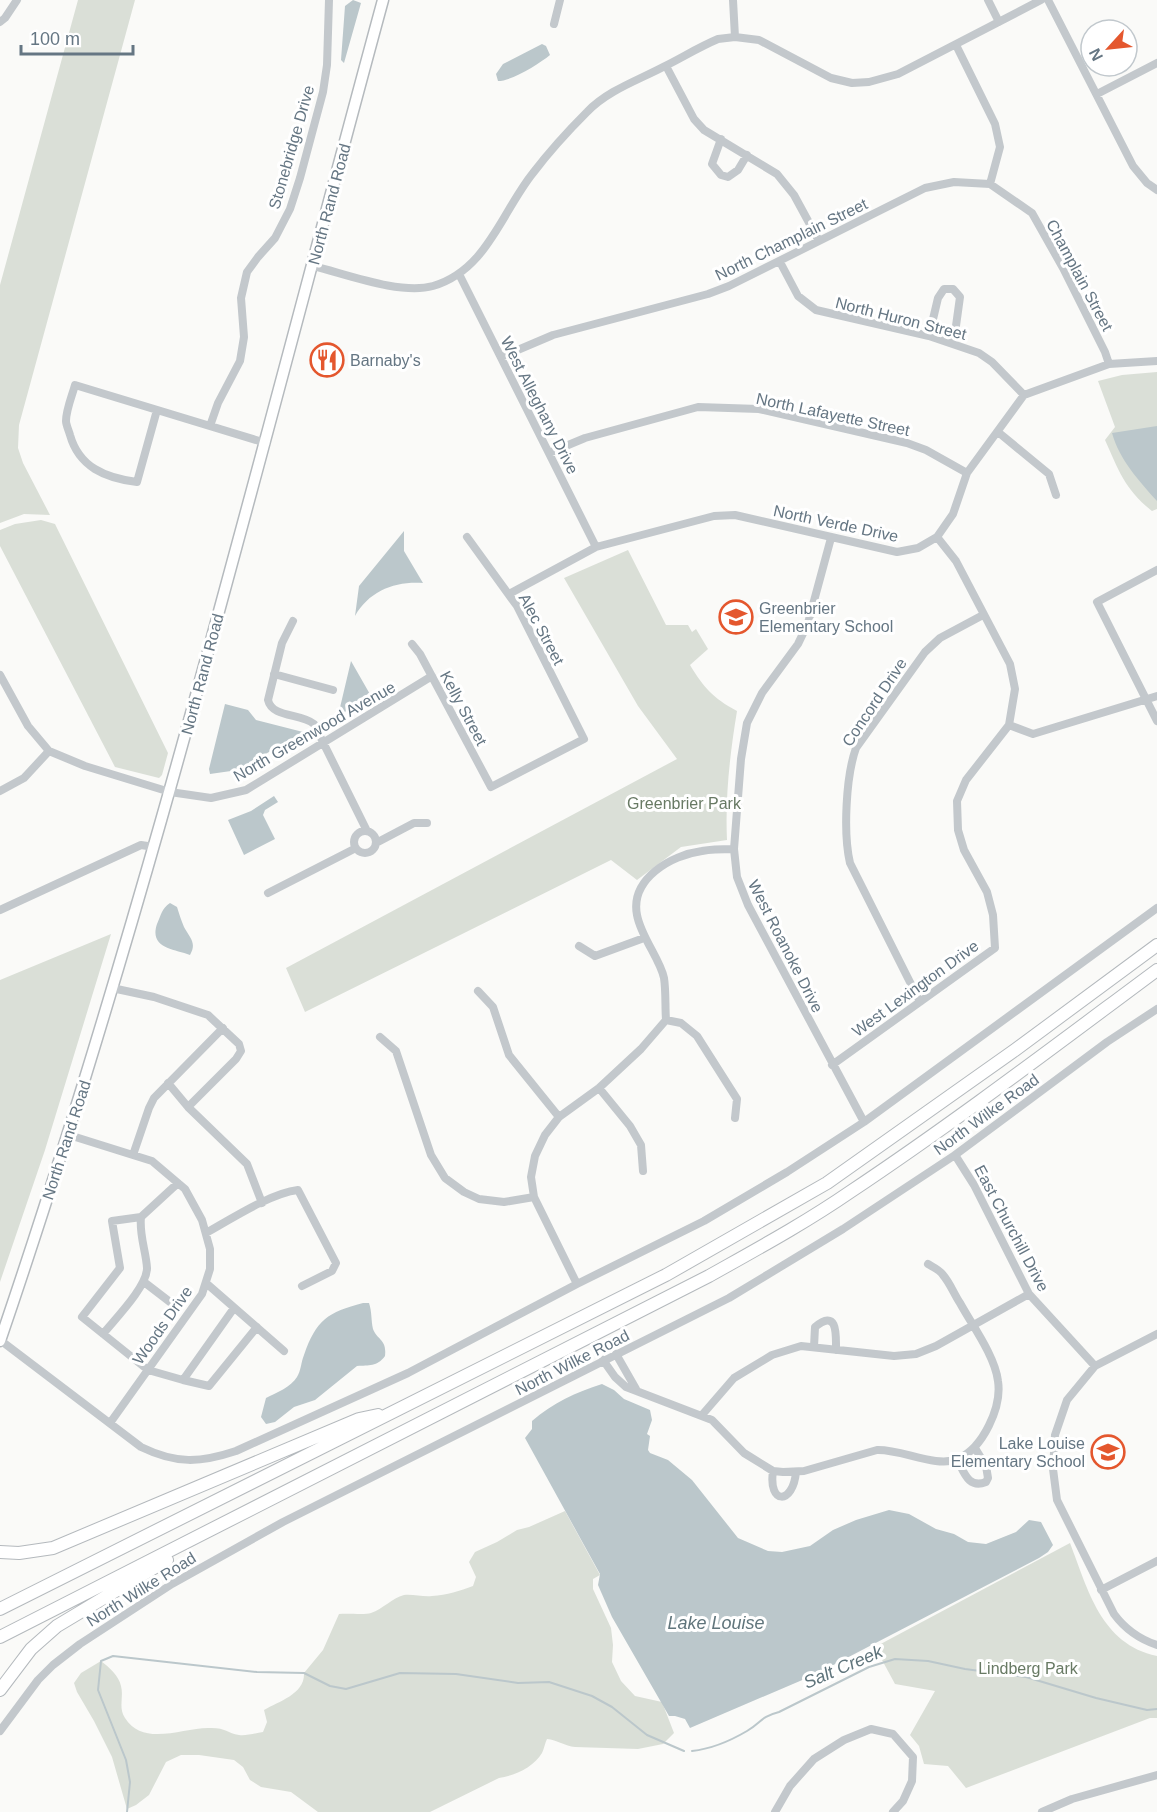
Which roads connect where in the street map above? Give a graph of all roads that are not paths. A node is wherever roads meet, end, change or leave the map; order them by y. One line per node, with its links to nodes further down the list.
1 (17, 0): 9 (street)
2 (329, 0): 32 (street, Stonebridge Drive)
3 (383, 0): 23 (main road, North Rand Road)
4 (560, 0): 11 (street)
5 (733, 0): 12 (street)
6 (988, 0): 10 (street)
7 (1041, 0): 10 (street)
8 (1048, 0): 16 (street)
9 (0, 22)
10 (999, 22): 13 (street)
11 (554, 24)
12 (735, 37): 13 (street); 15 (street)
13 (956, 45): 19 (street)
14 (1157, 63): 16 (street)
15 (666, 66): 17 (street); 24 (street)
16 (1097, 94): 20 (street)
17 (721, 138): 18 (street); 18 (street)
18 (747, 155): 21 (street)
19 (990, 184): 21 (street, North Champlain Street); 29 (street, Champlain Street)
20 (1157, 190)
21 (819, 241): 22 (street, North Champlain Street)
22 (780, 262): 25 (street, North Huron Street); 27 (street, North Champlain Street)
23 (313, 266): 24 (street); 34 (main road, North Rand Road)
24 (459, 274): 27 (street, West Alleghany Drive)
25 (929, 336): 26 (street, North Huron Street); 26 (street)
26 (951, 341): 30 (street, North Huron Street)
27 (501, 357): 35 (street, West Alleghany Drive)
28 (1157, 361): 29 (street)
29 (1109, 364): 30 (street)
30 (1024, 395): 33 (street)
31 (157, 410): 31 (street); 32 (street)
32 (210, 426): 34 (street)
33 (998, 432): 36 (street); 37 (street)
34 (266, 443): 59 (main road, North Rand Road)
35 (549, 453): 36 (street, North Lafayette Street); 41 (street, West Alleghany Drive)
36 (968, 473): 39 (street)
37 (1056, 495)
38 (467, 537): 43 (street, Alec Street)
39 (937, 537): 40 (street, North Verde Drive); 44 (street, West Lexington Drive)
40 (831, 538): 41 (street, North Verde Drive); 65 (street, West Roanoke Drive)
41 (596, 547): 43 (street, North Verde Drive)
42 (1157, 570): 52 (street)
43 (509, 594): 57 (street, Alec Street)
44 (983, 615): 54 (street, West Lexington Drive); 75 (street, Concord Drive)
45 (293, 621): 47 (street)
46 (412, 644): 49 (street, Kelly Street)
47 (274, 674): 50 (street); 55 (street)
48 (0, 675): 56 (street)
49 (432, 676): 55 (street, North Greenwood Avenue); 57 (street, Kelly Street)
50 (333, 690)
51 (1157, 696): 52 (street)
52 (1146, 700): 53 (street); 54 (street)
53 (1157, 721)
54 (1009, 725): 75 (street, West Lexington Drive)
55 (324, 742): 59 (street, North Greenwood Avenue); 61 (street)
56 (49, 751): 58 (street); 59 (street, North Greenwood Avenue)
57 (491, 786)
58 (0, 791)
59 (170, 792): 63 (main road, North Rand Road)
60 (427, 823): 62 (street)
61 (367, 831): 62 (street); 64 (street)
62 (376, 843): 64 (street)
63 (154, 848): 68 (street); 73 (main road, North Rand Road)
64 (356, 848): 66 (street)
65 (734, 849): 69 (street); 80 (street, West Roanoke Drive)
66 (268, 893)
67 (1157, 908): 86 (street)
68 (0, 910)
69 (644, 938): 70 (street); 77 (street)
70 (579, 945)
71 (1157, 945): 118 (highway)
72 (1157, 970): 125 (highway)
73 (112, 988): 78 (street); 87 (main road, North Rand Road)
74 (478, 991): 84 (street)
75 (920, 1002): 80 (street, West Lexington Drive)
76 (1157, 1010): 89 (street, North Wilke Road)
77 (666, 1020): 82 (street); 85 (street)
78 (223, 1028): 81 (street); 83 (street)
79 (380, 1037): 92 (street)
80 (832, 1065): 86 (street, West Roanoke Drive)
81 (168, 1083): 83 (street); 88 (street)
82 (599, 1088): 84 (street); 90 (street)
83 (188, 1107): 93 (street)
84 (559, 1117): 92 (street)
85 (735, 1118)
86 (864, 1122): 99 (street)
87 (69, 1135): 88 (street, Woods Drive); 108 (main road, North Rand Road)
88 (133, 1155): 91 (street, Woods Drive)
89 (955, 1155): 101 (street, East Churchill Drive); 112 (street, North Wilke Road)
90 (643, 1171)
91 (178, 1183): 94 (street); 95 (street, Woods Drive)
92 (534, 1197): 99 (street)
93 (262, 1203): 95 (street); 100 (street)
94 (141, 1217): 97 (street); 106 (street)
95 (206, 1233): 98 (street, Woods Drive)
96 (928, 1264): 104 (street)
97 (144, 1282): 102 (street); 106 (street)
98 (206, 1283): 103 (street); 115 (street, Woods Drive)
99 (577, 1284): 120 (street)
100 (302, 1286)
101 (1029, 1294): 104 (street); 114 (street, East Churchill Drive)
102 (170, 1302)
103 (234, 1308): 105 (street); 116 (street)
104 (973, 1325): 110 (street); 121 (street)
105 (257, 1327): 111 (street); 116 (street)
106 (103, 1334): 115 (street)
107 (1157, 1334): 114 (street)
108 (0, 1341): 120 (street)
109 (814, 1347): 110 (street); 110 (street); 119 (street)
110 (836, 1350)
111 (284, 1351)
112 (616, 1354): 113 (street, North Wilke Road); 117 (street)
113 (603, 1360): 117 (street); 133 (street, North Wilke Road)
114 (1095, 1366): 128 (street)
115 (148, 1370): 116 (street); 120 (street, Woods Drive)
116 (183, 1380)
117 (636, 1389): 119 (street)
118 (393, 1412): 126 (highway); 129 (highway)
119 (702, 1415): 123 (street)
120 (110, 1423)
121 (975, 1448): 122 (street); 122 (street)
122 (957, 1459): 124 (street)
123 (773, 1471): 124 (street); 124 (street)
124 (795, 1472)
125 (284, 1492): 130 (highway); 132 (highway)
126 (0, 1552)
127 (1157, 1561): 128 (street)
128 (1101, 1590): 131 (street)
129 (0, 1609)
130 (0, 1637)
131 (1157, 1645)
132 (0, 1690)
133 (0, 1731)
134 (1157, 1775): 137 (street)
135 (775, 1812): 136 (street)
136 (893, 1812)
137 (1042, 1812)

